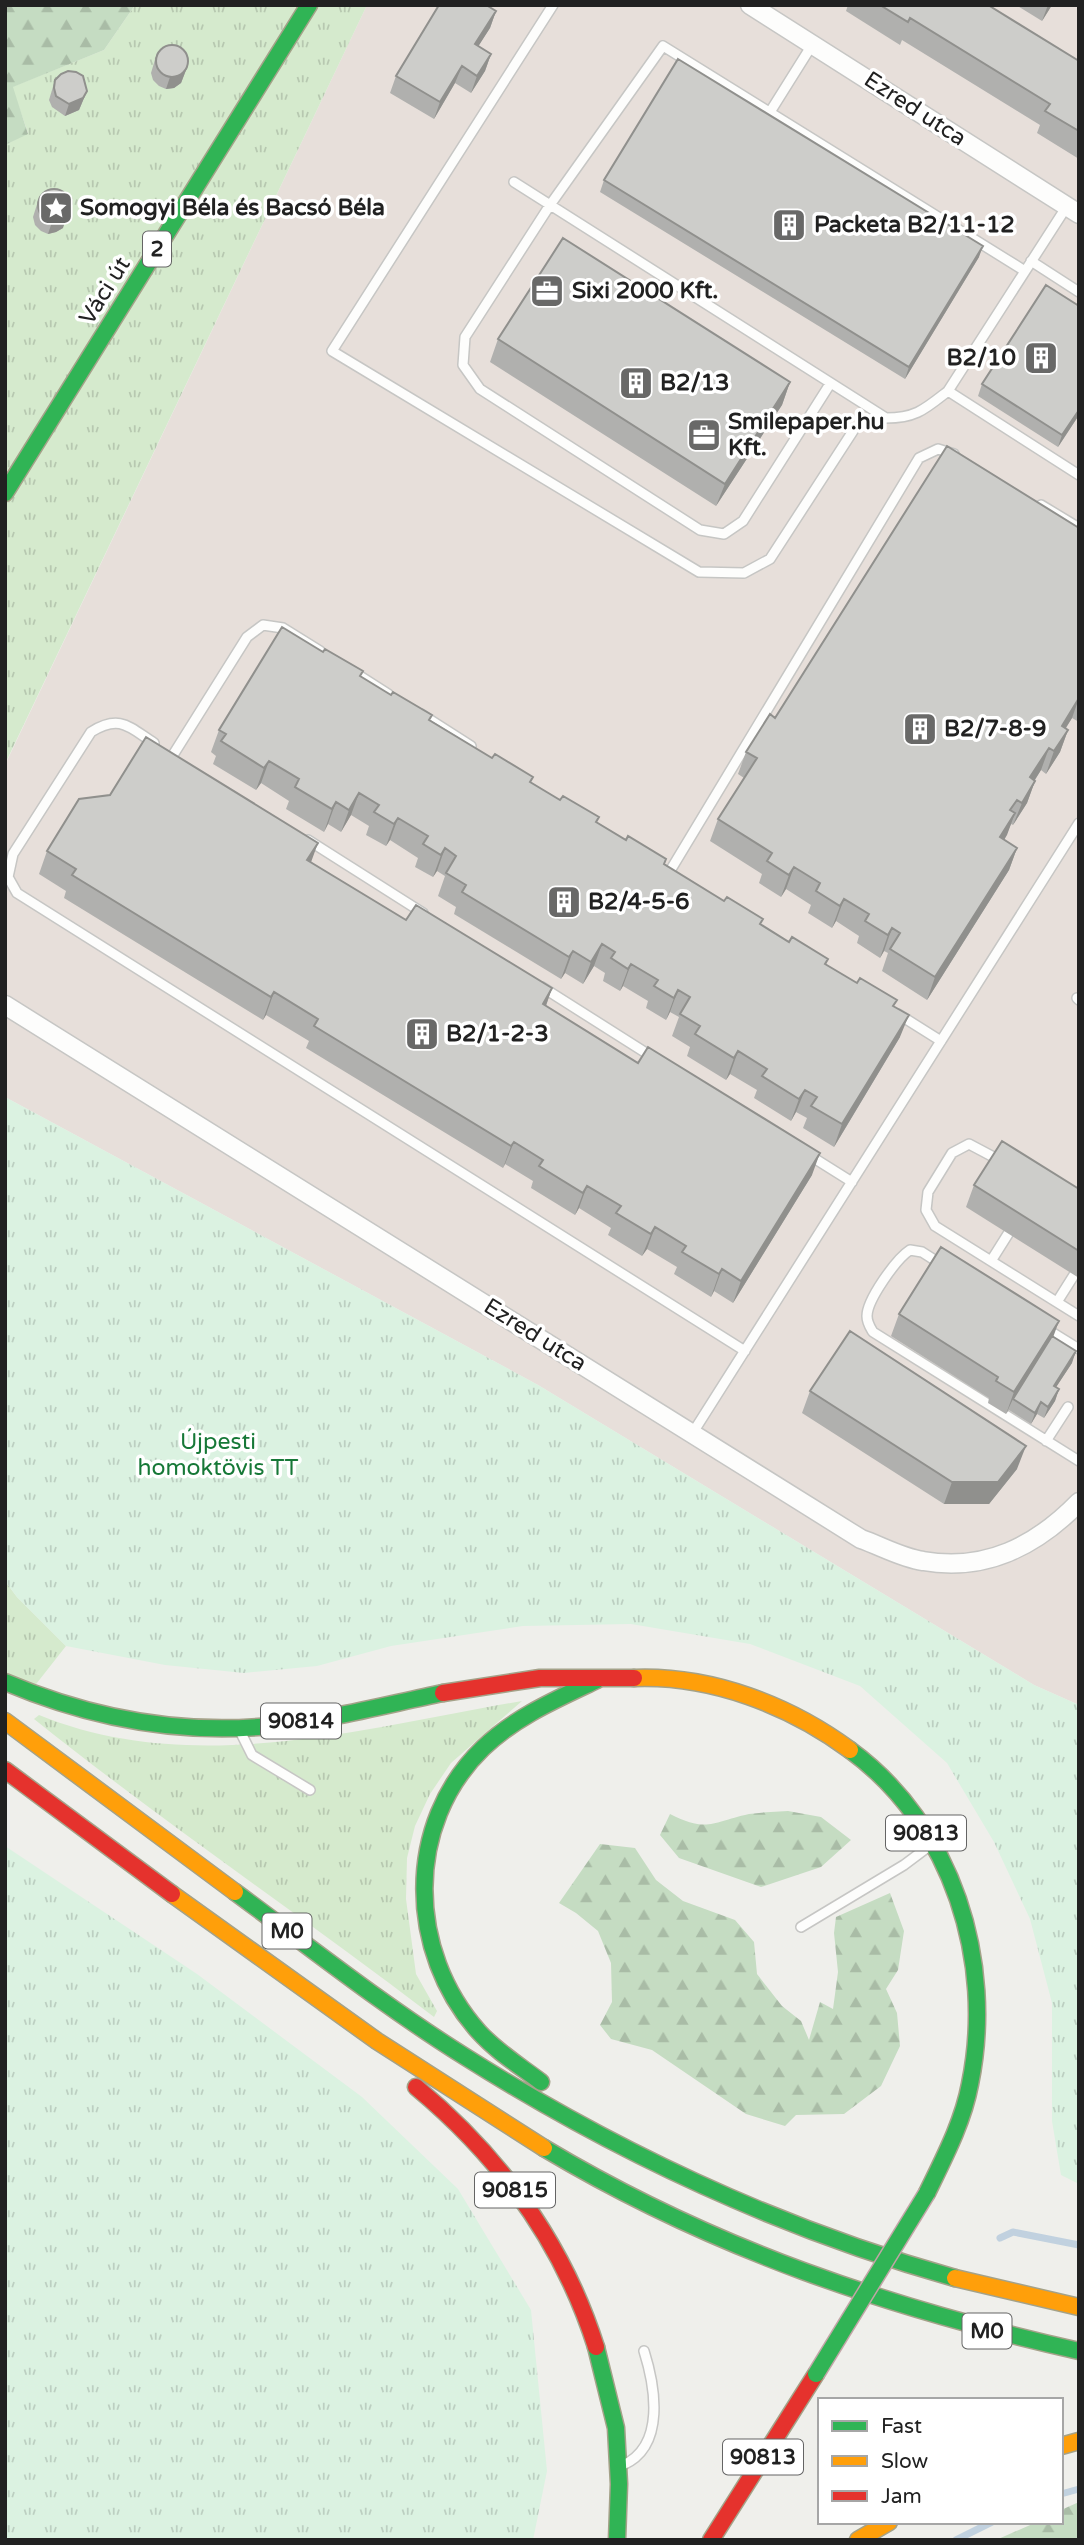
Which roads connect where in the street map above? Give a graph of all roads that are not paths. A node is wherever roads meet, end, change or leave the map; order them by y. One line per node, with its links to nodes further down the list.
1 (309, 5): 17 (main road, Váci út / 2)
2 (553, 5): 14 (lane)
3 (750, 5): 4 (street, Ezred utca)
4 (812, 45): 5 (lane); 8 (street, Ezred utca)
5 (770, 112): 7 (lane); 10 (lane)
6 (514, 182): 7 (lane)
7 (550, 205): 12 (lane); 12 (lane)
8 (1073, 210): 9 (lane)
9 (1031, 261): 10 (lane); 11 (lane)
10 (1025, 271): 13 (lane)
11 (1079, 292)
12 (830, 384): 13 (lane)
13 (948, 391): 16 (lane)
14 (853, 431)
15 (967, 461): 30 (lane)
16 (1079, 475)
17 (5, 493)
18 (1034, 501): 19 (lane)
19 (1079, 528)
20 (329, 656): 25 (lane)
21 (340, 664): 22 (lane)
22 (398, 700)
23 (409, 707): 24 (lane)
24 (478, 750)
25 (173, 755): 26 (lane); 49 (lane)
26 (184, 763)
27 (1079, 823): 36 (lane)
28 (301, 836): 32 (lane)
29 (660, 864): 30 (lane)
30 (670, 871): 31 (lane)
31 (682, 878)
32 (430, 917)
33 (536, 983): 37 (lane)
34 (5, 1005): 51 (street, Ezred utca)
35 (894, 1012): 36 (lane)
36 (941, 1041): 40 (lane)
37 (664, 1064)
38 (805, 1153): 40 (lane)
39 (1008, 1165): 42 (lane)
40 (852, 1182): 49 (lane)
41 (1009, 1234): 42 (lane)
42 (991, 1261): 45 (lane)
43 (955, 1273): 52 (lane)
44 (1074, 1275): 45 (lane)
45 (1057, 1303): 46 (lane)
46 (1079, 1316)
47 (1034, 1321): 48 (lane)
48 (1079, 1349)
49 (745, 1351): 51 (lane)
50 (1068, 1408): 52 (lane)
51 (692, 1434): 54 (street, Ezred utca)
52 (1046, 1441): 53 (lane)
53 (1079, 1461)
54 (1079, 1502)
55 (601, 1679): 58 (main road, 90814); 61 (main road, 90813); 64 (main road, 90813)
56 (5, 1682): 58 (main road, 90814)
57 (5, 1721): 64 (main road, M0)
58 (238, 1728): 60 (lane)
59 (5, 1770): 63 (main road, M0)
60 (310, 1790)
61 (932, 1844): 62 (lane); 71 (main road, 90813, bridge)
62 (801, 1927)
63 (277, 1971): 67 (main road, M0); 68 (main road, 90815)
64 (581, 2122): 65 (main road, M0)
65 (1079, 2307)
66 (645, 2351): 68 (lane)
67 (1079, 2351)
68 (618, 2467): 70 (main road, 90815)
69 (886, 2524): 72 (main road)
70 (617, 2540)
71 (711, 2540)
72 (858, 2540)

